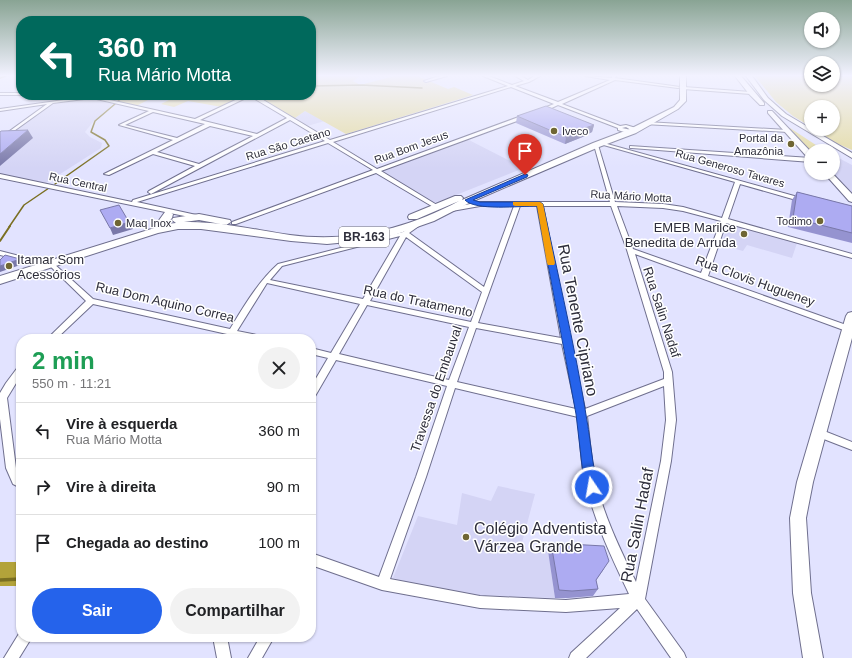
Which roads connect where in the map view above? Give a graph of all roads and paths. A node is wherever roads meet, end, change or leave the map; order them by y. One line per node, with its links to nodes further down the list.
1 (22, 107): 14 (street)
2 (46, 107): 26 (street)
3 (131, 107): 15 (street)
4 (226, 107): 19 (street)
5 (271, 107): 18 (street)
6 (443, 107): 29 (street, Rua São Caetano)
7 (553, 107): 16 (street)
8 (563, 107): 22 (street)
9 (668, 107): 22 (main road, BR-163)
10 (678, 107): 20 (main road, BR-163)
11 (765, 107): 24 (main road)
12 (765, 107): 28 (main road)
13 (775, 107): 34 (main road)
14 (0, 110)
15 (153, 112): 19 (street); 27 (street)
16 (537, 112)
17 (530, 115): 39 (street, Rua Bom Jesus)
18 (290, 118): 25 (street, Rua São Caetano); 29 (street)
19 (195, 121): 21 (street)
20 (646, 123): 23 (main road, BR-163); 24 (street)
21 (208, 125): 25 (street); 27 (street)
22 (620, 127): 23 (street); 52 (main road, BR-163)
23 (633, 131): 30 (main road, BR-163)
24 (788, 131): 32 (main road)
25 (257, 135): 38 (street, Rua São Caetano)
26 (0, 140)
27 (177, 140): 33 (street)
28 (812, 141)
29 (328, 142): 39 (street); 47 (street, Rua São Caetano)
30 (599, 144): 31 (street, Rua Generoso Tavares); 45 (main road, BR-163); 51 (street, Rua Salin Nadaf)
31 (617, 146): 36 (street); 43 (street, Rua Generoso Tavares)
32 (804, 148)
33 (153, 152): 38 (street); 40 (street)
34 (852, 156)
35 (840, 158): 37 (main road)
36 (804, 159)
37 (852, 164)
38 (200, 166): 47 (street, Rua São Caetano)
39 (375, 171): 52 (street); 60 (street, Rua Bom Jesus)
40 (106, 174)
41 (0, 176): 47 (street, Rua Central)
42 (834, 180): 44 (main road)
43 (738, 182): 46 (street, Rua Generoso Tavares); 57 (street)
44 (852, 199)
45 (468, 200): 48 (street); 54 (main road, BR-163)
46 (806, 200)
47 (133, 202): 53 (street, Rua Central)
48 (480, 204): 49 (street, Rua Mário Motta); 54 (street, Rua Mário Motta)
49 (518, 204): 50 (street, Rua Mário Motta); 72 (street, Travessa do Embauval)
50 (540, 204): 51 (street, Rua Mário Motta); 80 (street, Rua Tenente Cipriano)
51 (613, 204): 57 (street, Rua Mário Motta); 63 (street, Rua Salin Nadaf)
52 (435, 206): 54 (main road); 60 (main road, BR-163)
53 (152, 208): 55 (street, Rua Central); 56 (street, Rua Central)
54 (452, 209): 59 (main road, BR-163)
55 (199, 217): 58 (main road, BR-163); 60 (main road, BR-163)
56 (165, 219): 58 (main road, BR-163); 66 (main road, BR-163)
57 (724, 220): 65 (street, Rua Mário Motta); 69 (street)
58 (182, 222): 61 (main road, BR-163); 67 (main road, BR-163)
59 (421, 222): 61 (main road, BR-163); 62 (street)
60 (234, 223): 61 (main road)
61 (219, 229)
62 (405, 233): 71 (street); 72 (street); 74 (street)
63 (630, 250): 69 (street, Rua Clovis Hugueney); 84 (street, Rua Salin Nadaf)
64 (0, 253): 66 (street)
65 (852, 256)
66 (36, 262): 68 (main road, BR-163)
67 (50, 264): 70 (main road, BR-163); 73 (street, Rua Dom Aquino Correa)
68 (0, 274)
69 (704, 276): 77 (street, Rua Clovis Hugueney)
70 (0, 280)
71 (266, 281): 74 (street, Rua do Tratamento); 76 (street)
72 (485, 291): 75 (street, Travessa do Embauval)
73 (91, 301): 76 (street, Rua Dom Aquino Correa); 78 (street)
74 (366, 302): 75 (street, Rua do Tratamento); 82 (street)
75 (473, 325): 80 (street, Rua do Tratamento); 85 (street, Travessa do Embauval)
76 (233, 332): 79 (street, Rua Dom Aquino Correa)
77 (850, 332): 88 (main road)
78 (56, 334)
79 (241, 334)
80 (566, 342): 87 (street, Rua Tenente Cipriano)
81 (316, 352): 82 (street)
82 (334, 357): 85 (street); 86 (street)
83 (16, 376): 90 (street)
84 (669, 377): 87 (street); 93 (street, Rua Salin Hadaf)
85 (452, 384): 87 (street); 92 (street, Travessa do Embauval)
86 (316, 387)
87 (582, 414): 93 (street, Rua Tenente Cipriano)
88 (819, 433): 89 (street); 102 (main road)
89 (852, 446)
90 (16, 479)
91 (316, 562): 92 (street)
92 (382, 584): 93 (street)
93 (638, 600): 100 (street, Rua Salin Hadaf); 101 (street, Rua Tenente Cipriano)
94 (22, 642): 97 (street)
95 (221, 642): 98 (street)
96 (264, 642): 99 (street)
97 (11, 658)
98 (224, 658)
99 (255, 658)
100 (576, 658)
101 (679, 658)
102 (814, 658)

